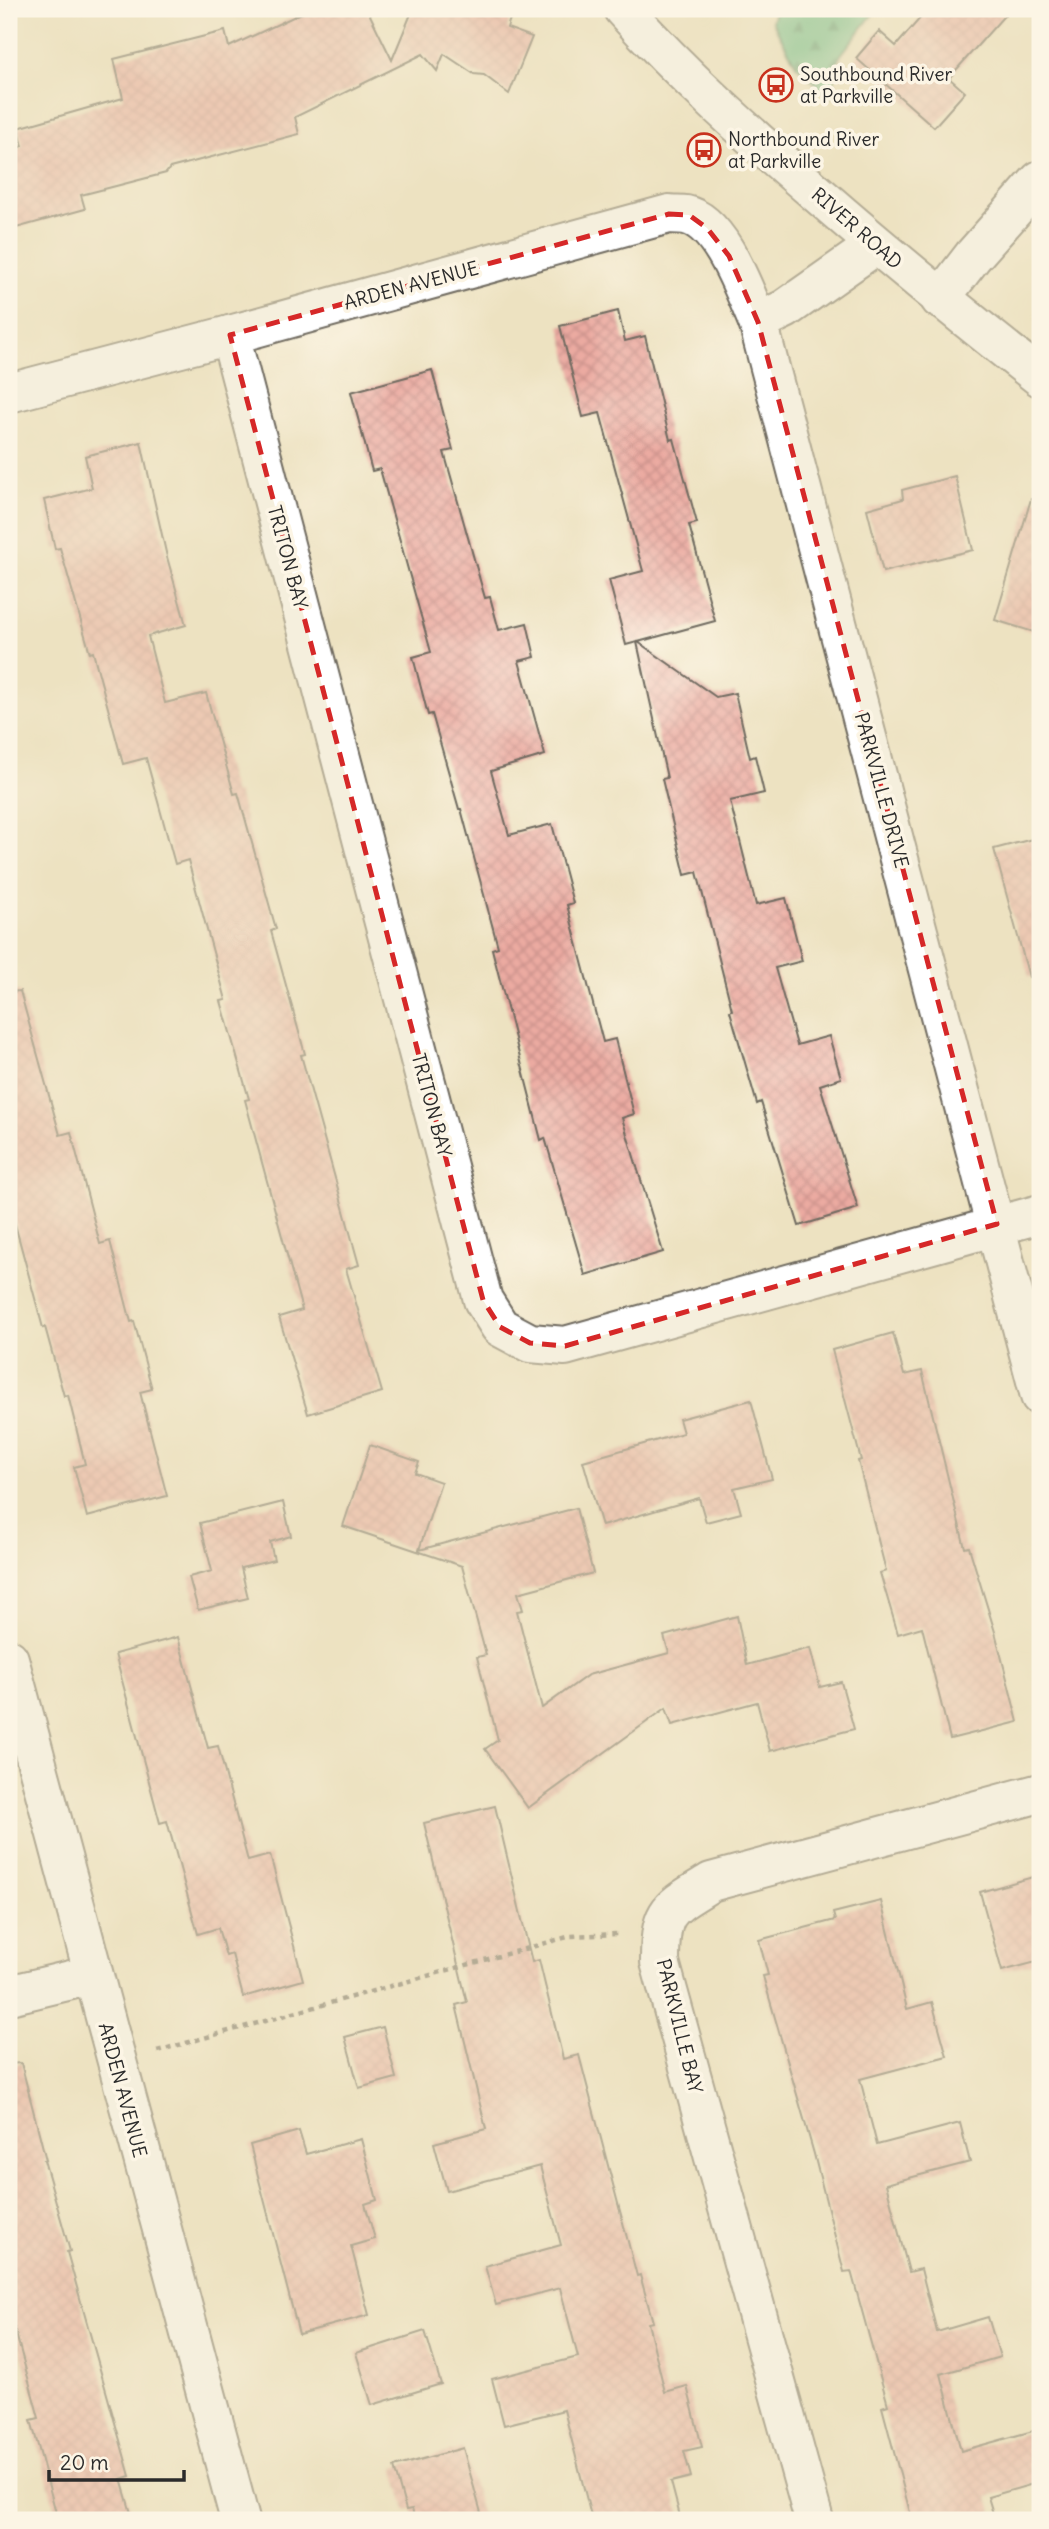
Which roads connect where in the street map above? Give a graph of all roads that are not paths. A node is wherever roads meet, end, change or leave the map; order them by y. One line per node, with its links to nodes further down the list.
1 (623, 9): 3 (street, RIVER ROAD)
2 (1040, 180): 4 (street)
3 (876, 245): 4 (street, RIVER ROAD); 5 (street)
4 (940, 299): 7 (street, RIVER ROAD)
5 (758, 322): 6 (street, ARDEN AVENUE); 10 (street, PARKVILLE DRIVE)
6 (230, 335): 8 (street, ARDEN AVENUE); 10 (street, TRITON BAY)
7 (1040, 377)
8 (9, 393)
9 (1040, 1214): 10 (street, TRITON BAY)
10 (997, 1224): 11 (street, PARKVILLE DRIVE)
11 (1040, 1396)
12 (9, 1659): 14 (street, ARDEN AVENUE)
13 (1040, 1793): 17 (street, PARKVILLE BAY)
14 (92, 1975): 15 (street); 16 (street, ARDEN AVENUE)
15 (9, 1995)
16 (240, 2520)
17 (814, 2520)

